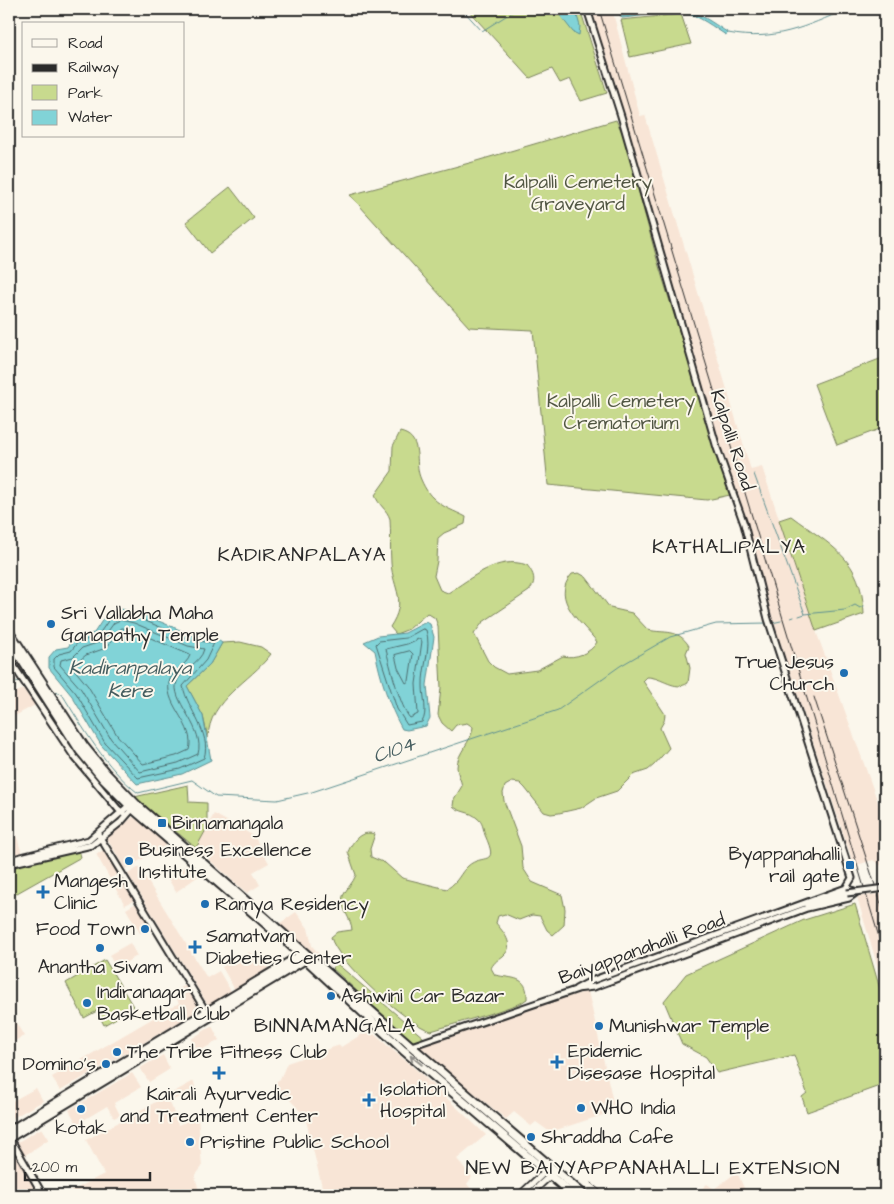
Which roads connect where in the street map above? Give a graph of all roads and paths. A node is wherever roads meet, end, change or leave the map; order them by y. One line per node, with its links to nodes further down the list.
1 (587, 9): 10 (street, Kalpalli Road)
2 (9, 631): 5 (main road)
3 (9, 640): 5 (main road)
4 (9, 659): 6 (street)
5 (133, 805): 6 (street); 12 (main road)
6 (124, 814): 7 (street)
7 (99, 837): 8 (street); 9 (street); 14 (street)
8 (9, 860)
9 (9, 864)
10 (846, 888): 13 (street); 13 (street)
11 (885, 888): 13 (street, Baiyappanahalli Road, bridge)
12 (306, 956): 14 (main road); 15 (main road); 17 (main road, one-way to 12)
13 (576, 990): 15 (street, Baiyappanahalli Road)
14 (208, 1014): 16 (main road)
15 (411, 1046): 17 (main road)
16 (9, 1136): 18 (street)
17 (551, 1171): 19 (main road); 20 (main road); 21 (main road); 22 (main road)
18 (43, 1195)
19 (520, 1195)
20 (529, 1195)
21 (573, 1195)
22 (584, 1195)

